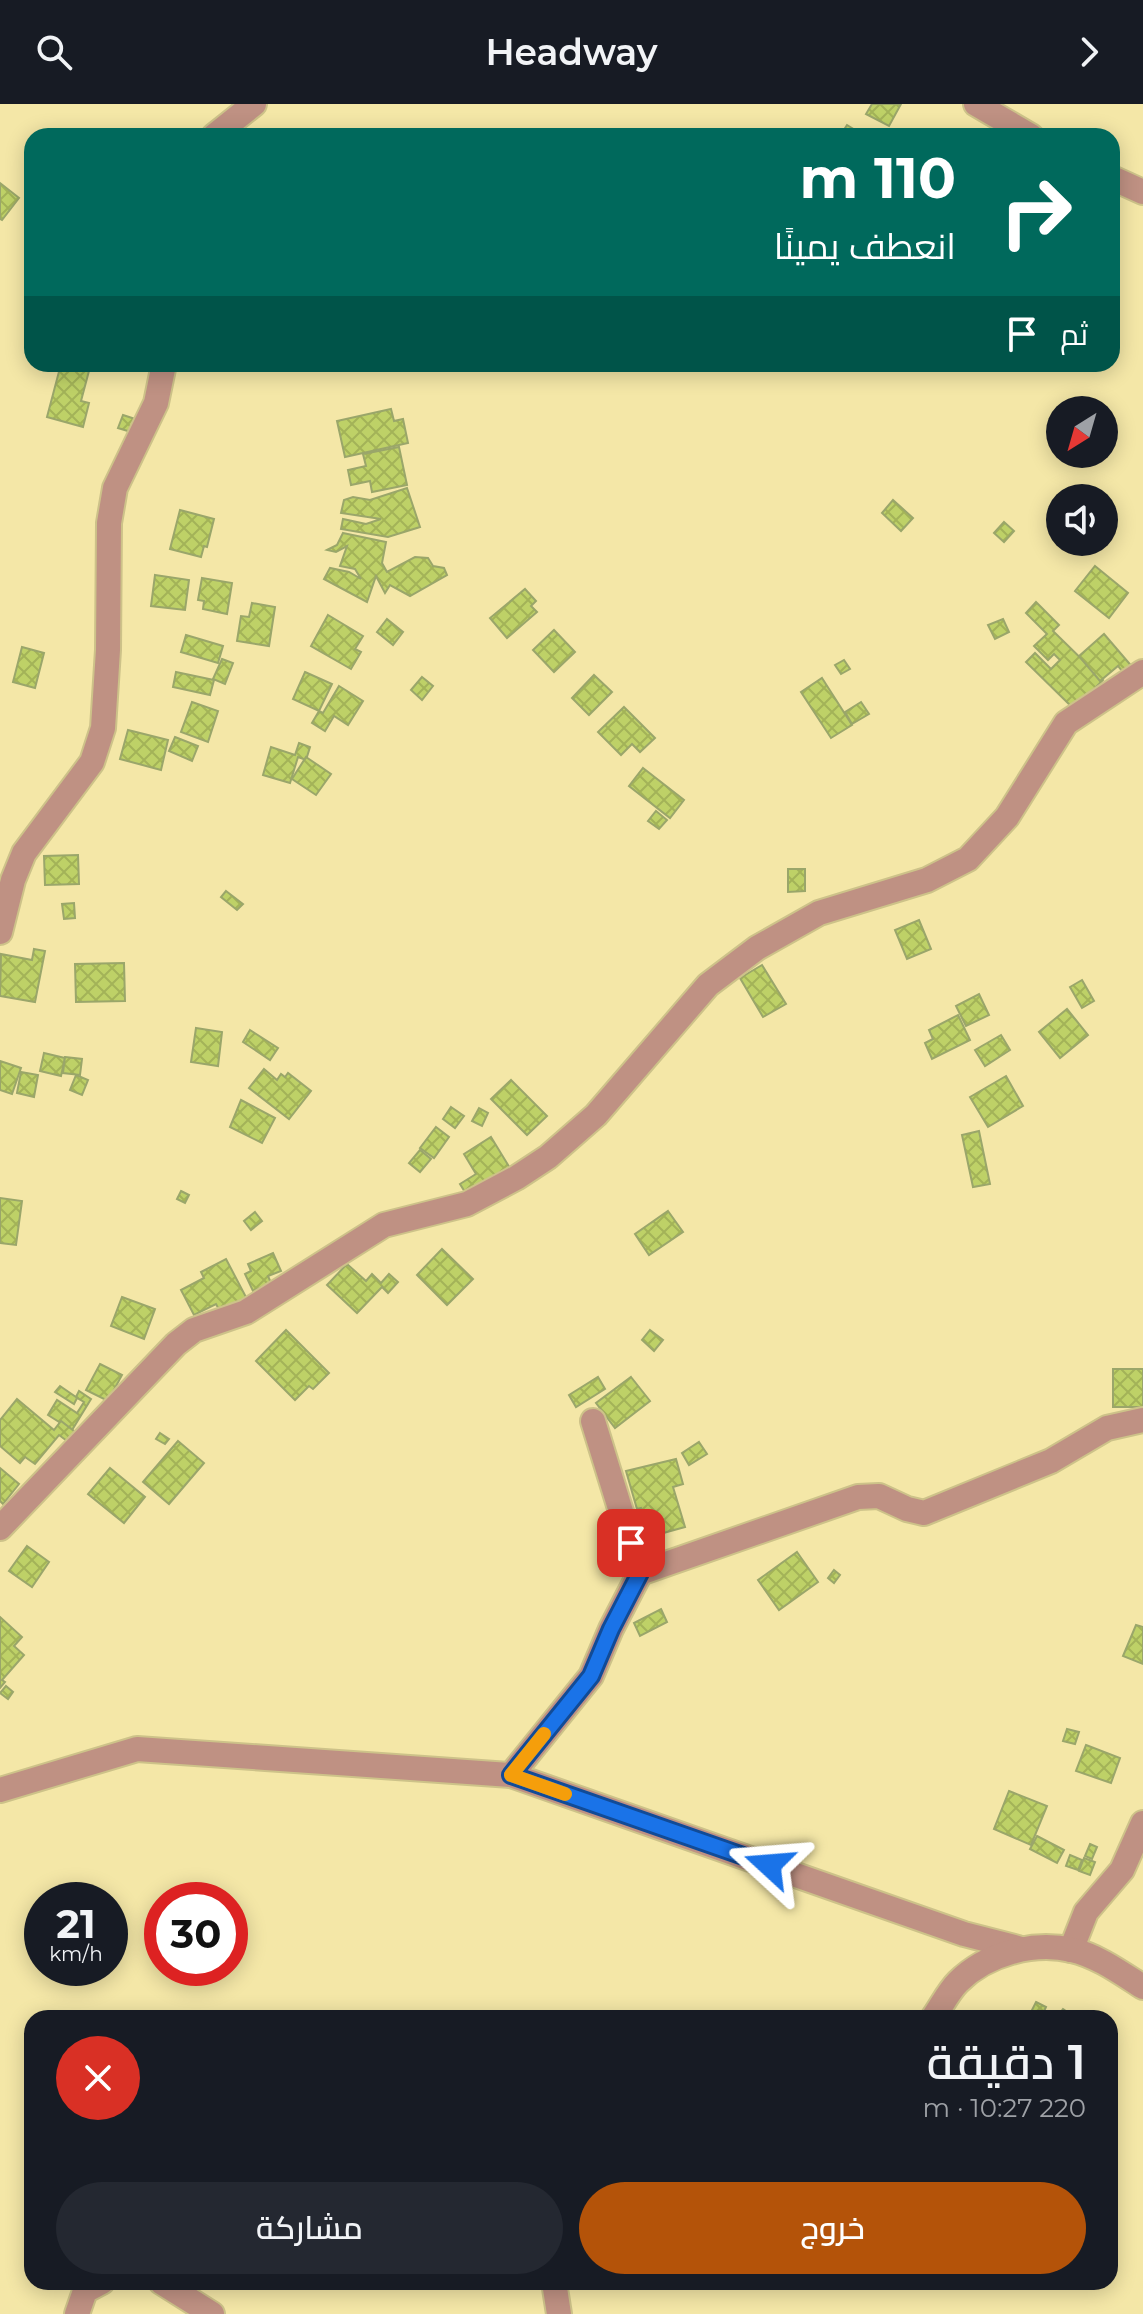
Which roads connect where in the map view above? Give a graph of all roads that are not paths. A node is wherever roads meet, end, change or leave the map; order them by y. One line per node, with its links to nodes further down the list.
1 (254, 104): 3 (street)
2 (976, 104): 4 (street)
3 (224, 128)
4 (1017, 128)
5 (1120, 182): 6 (street)
6 (1143, 192)
7 (162, 372): 9 (street)
8 (1143, 672): 12 (street)
9 (0, 932)
10 (1143, 1420): 13 (street)
11 (593, 1421): 13 (street)
12 (0, 1528)
13 (640, 1573): 14 (street)
14 (511, 1775): 15 (street); 17 (street)
15 (0, 1790)
16 (1143, 1823): 18 (street)
17 (1018, 1948): 18 (street); 20 (street)
18 (1071, 1950): 19 (street)
19 (1143, 1987)
20 (938, 2010)
21 (87, 2290): 24 (street)
22 (174, 2290): 25 (street)
23 (555, 2290): 26 (street)
24 (77, 2314)
25 (212, 2314)
26 (559, 2314)

